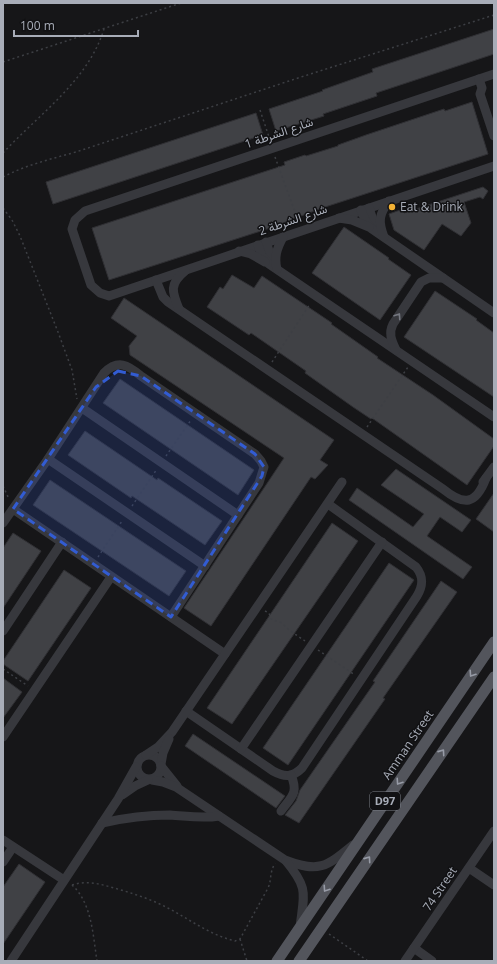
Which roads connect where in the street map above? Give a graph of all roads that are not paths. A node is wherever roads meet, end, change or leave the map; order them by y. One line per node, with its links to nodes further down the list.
1 (494, 74): 2 (street, شارع الشرطة 1)
2 (475, 81): 3 (street); 19 (street, شارع الشرطة 1)
3 (494, 136)
4 (494, 166): 5 (street, شارع الشرطة 2)
5 (389, 201): 6 (street, شارع الشرطة 2); 9 (street)
6 (365, 209): 7 (street, شارع الشرطة 2); 8 (street); 9 (street)
7 (338, 218): 8 (street); 10 (street, شارع الشرطة 2)
8 (369, 227): 9 (street)
9 (381, 235): 17 (street)
10 (282, 237): 11 (street, شارع الشرطة 2); 15 (street)
11 (262, 244): 12 (street, شارع الشرطة 2); 13 (street); 15 (street)
12 (239, 251): 13 (street); 14 (street, شارع الشرطة 2)
13 (268, 264): 15 (street)
14 (188, 269): 16 (street, شارع الشرطة 2); 21 (street)
15 (277, 269): 23 (street)
16 (160, 278): 18 (street, شارع الشرطة 2); 20 (street); 21 (street)
17 (443, 278): 22 (street); 23 (street, one-way to 17)
18 (137, 286): 19 (street, شارع الشرطة 2); 20 (street)
19 (100, 293)
20 (162, 296): 21 (street)
21 (176, 306): 27 (street)
22 (494, 313)
23 (397, 351): 25 (street)
24 (82, 408): 26 (street); 31 (street); 31 (street)
25 (494, 417)
26 (48, 459): 30 (street); 35 (street)
27 (491, 474)
28 (342, 482): 29 (street)
29 (328, 504): 34 (street); 40 (street)
30 (13, 509): 32 (street); 33 (street)
31 (238, 515): 35 (street)
32 (3, 523)
33 (62, 542): 36 (street); 38 (street)
34 (382, 542): 45 (street); 49 (street)
35 (205, 566): 37 (street)
36 (112, 577): 37 (street); 44 (street)
37 (171, 618): 40 (street)
38 (3, 631)
39 (494, 642): 58 (main road, Amman Street / D97, one-way to 58)
40 (225, 654): 42 (street)
41 (494, 677): 69 (main road, D97, one-way to 41)
42 (186, 711): 43 (street); 45 (street)
43 (172, 732): 46 (street); 47 (street)
44 (3, 737)
45 (241, 749): 49 (street)
46 (146, 755): 47 (street); 48 (street)
47 (161, 765): 50 (street); 51 (street)
48 (136, 767): 50 (street); 52 (street)
49 (291, 775): 53 (street)
50 (150, 780): 51 (street); 52 (street)
51 (181, 790): 54 (street)
52 (118, 799): 55 (street)
53 (281, 812)
54 (219, 816): 55 (street); 60 (street)
55 (102, 823): 63 (street)
56 (494, 831): 62 (street, 74 Street)
57 (3, 840): 59 (street)
58 (359, 840): 60 (street); 65 (main road, Amman Street / D97, one-way to 65)
59 (13, 847): 61 (street); 63 (street)
60 (282, 858): 65 (street)
61 (3, 862)
62 (469, 868): 64 (street); 66 (street, 74 Street)
63 (68, 883): 67 (street)
64 (494, 885)
65 (299, 928): 68 (main road, Amman Street / D97)
66 (414, 948): 70 (street, 74 Street); 71 (street)
67 (11, 961)
68 (277, 961)
69 (299, 961)
70 (405, 961)
71 (432, 961)

